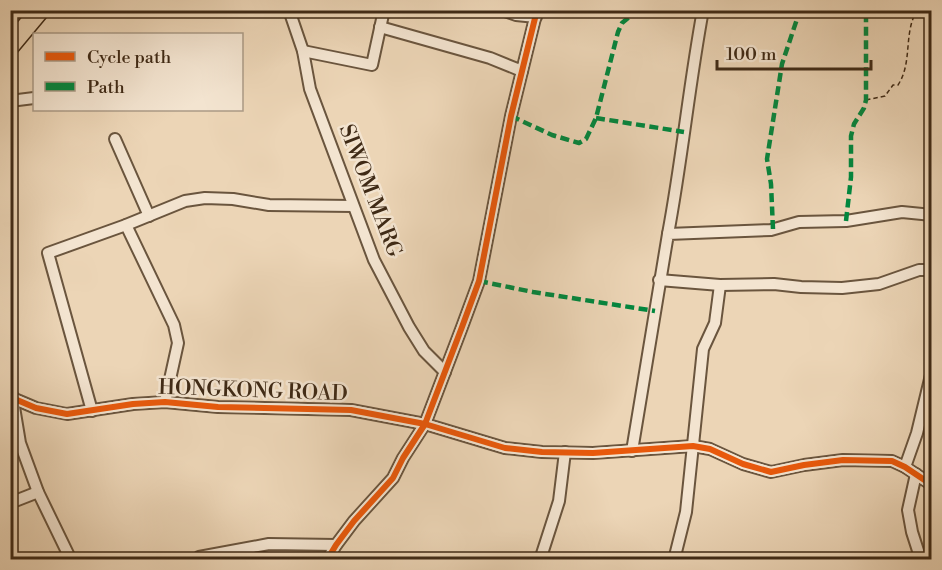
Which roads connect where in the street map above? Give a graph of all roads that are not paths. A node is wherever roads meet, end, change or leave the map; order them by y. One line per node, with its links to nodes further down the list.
1 (40, 10): 8 (main road)
2 (289, 10): 9 (street, SIWOM MARG)
3 (384, 10): 7 (street)
4 (502, 10): 6 (street)
5 (703, 10): 18 (street)
6 (537, 14): 10 (street)
7 (380, 27): 9 (street); 10 (street)
8 (10, 46)
9 (303, 51): 14 (street, SIWOM MARG)
10 (522, 71): 23 (street)
11 (33, 98): 12 (street)
12 (10, 101)
13 (115, 139): 16 (street)
14 (353, 206): 16 (street); 23 (street, SIWOM MARG)
15 (932, 215): 18 (street)
16 (149, 216): 17 (street)
17 (126, 225): 25 (street); 26 (street)
18 (668, 234): 20 (street)
19 (932, 270): 21 (street)
20 (659, 280): 21 (street); 29 (street)
21 (720, 285): 28 (street)
22 (932, 371): 31 (street)
23 (445, 372): 27 (street)
24 (11, 395): 26 (street, HONGKONG ROAD); 34 (street)
25 (165, 402): 26 (street, HONGKONG ROAD); 27 (street, HONGKONG ROAD)
26 (92, 411)
27 (425, 424): 30 (street, HONGKONG ROAD); 36 (street)
28 (693, 446): 29 (street, HONGKONG ROAD); 31 (street); 41 (street)
29 (632, 451): 30 (street, HONGKONG ROAD)
30 (565, 452): 40 (street)
31 (905, 466): 32 (street)
32 (915, 474): 33 (street); 42 (street)
33 (932, 485)
34 (38, 492): 35 (street); 38 (street)
35 (10, 503)
36 (336, 545): 37 (street); 39 (street)
37 (199, 556)
38 (71, 560)
39 (327, 560)
40 (540, 560)
41 (674, 560)
42 (921, 560)

